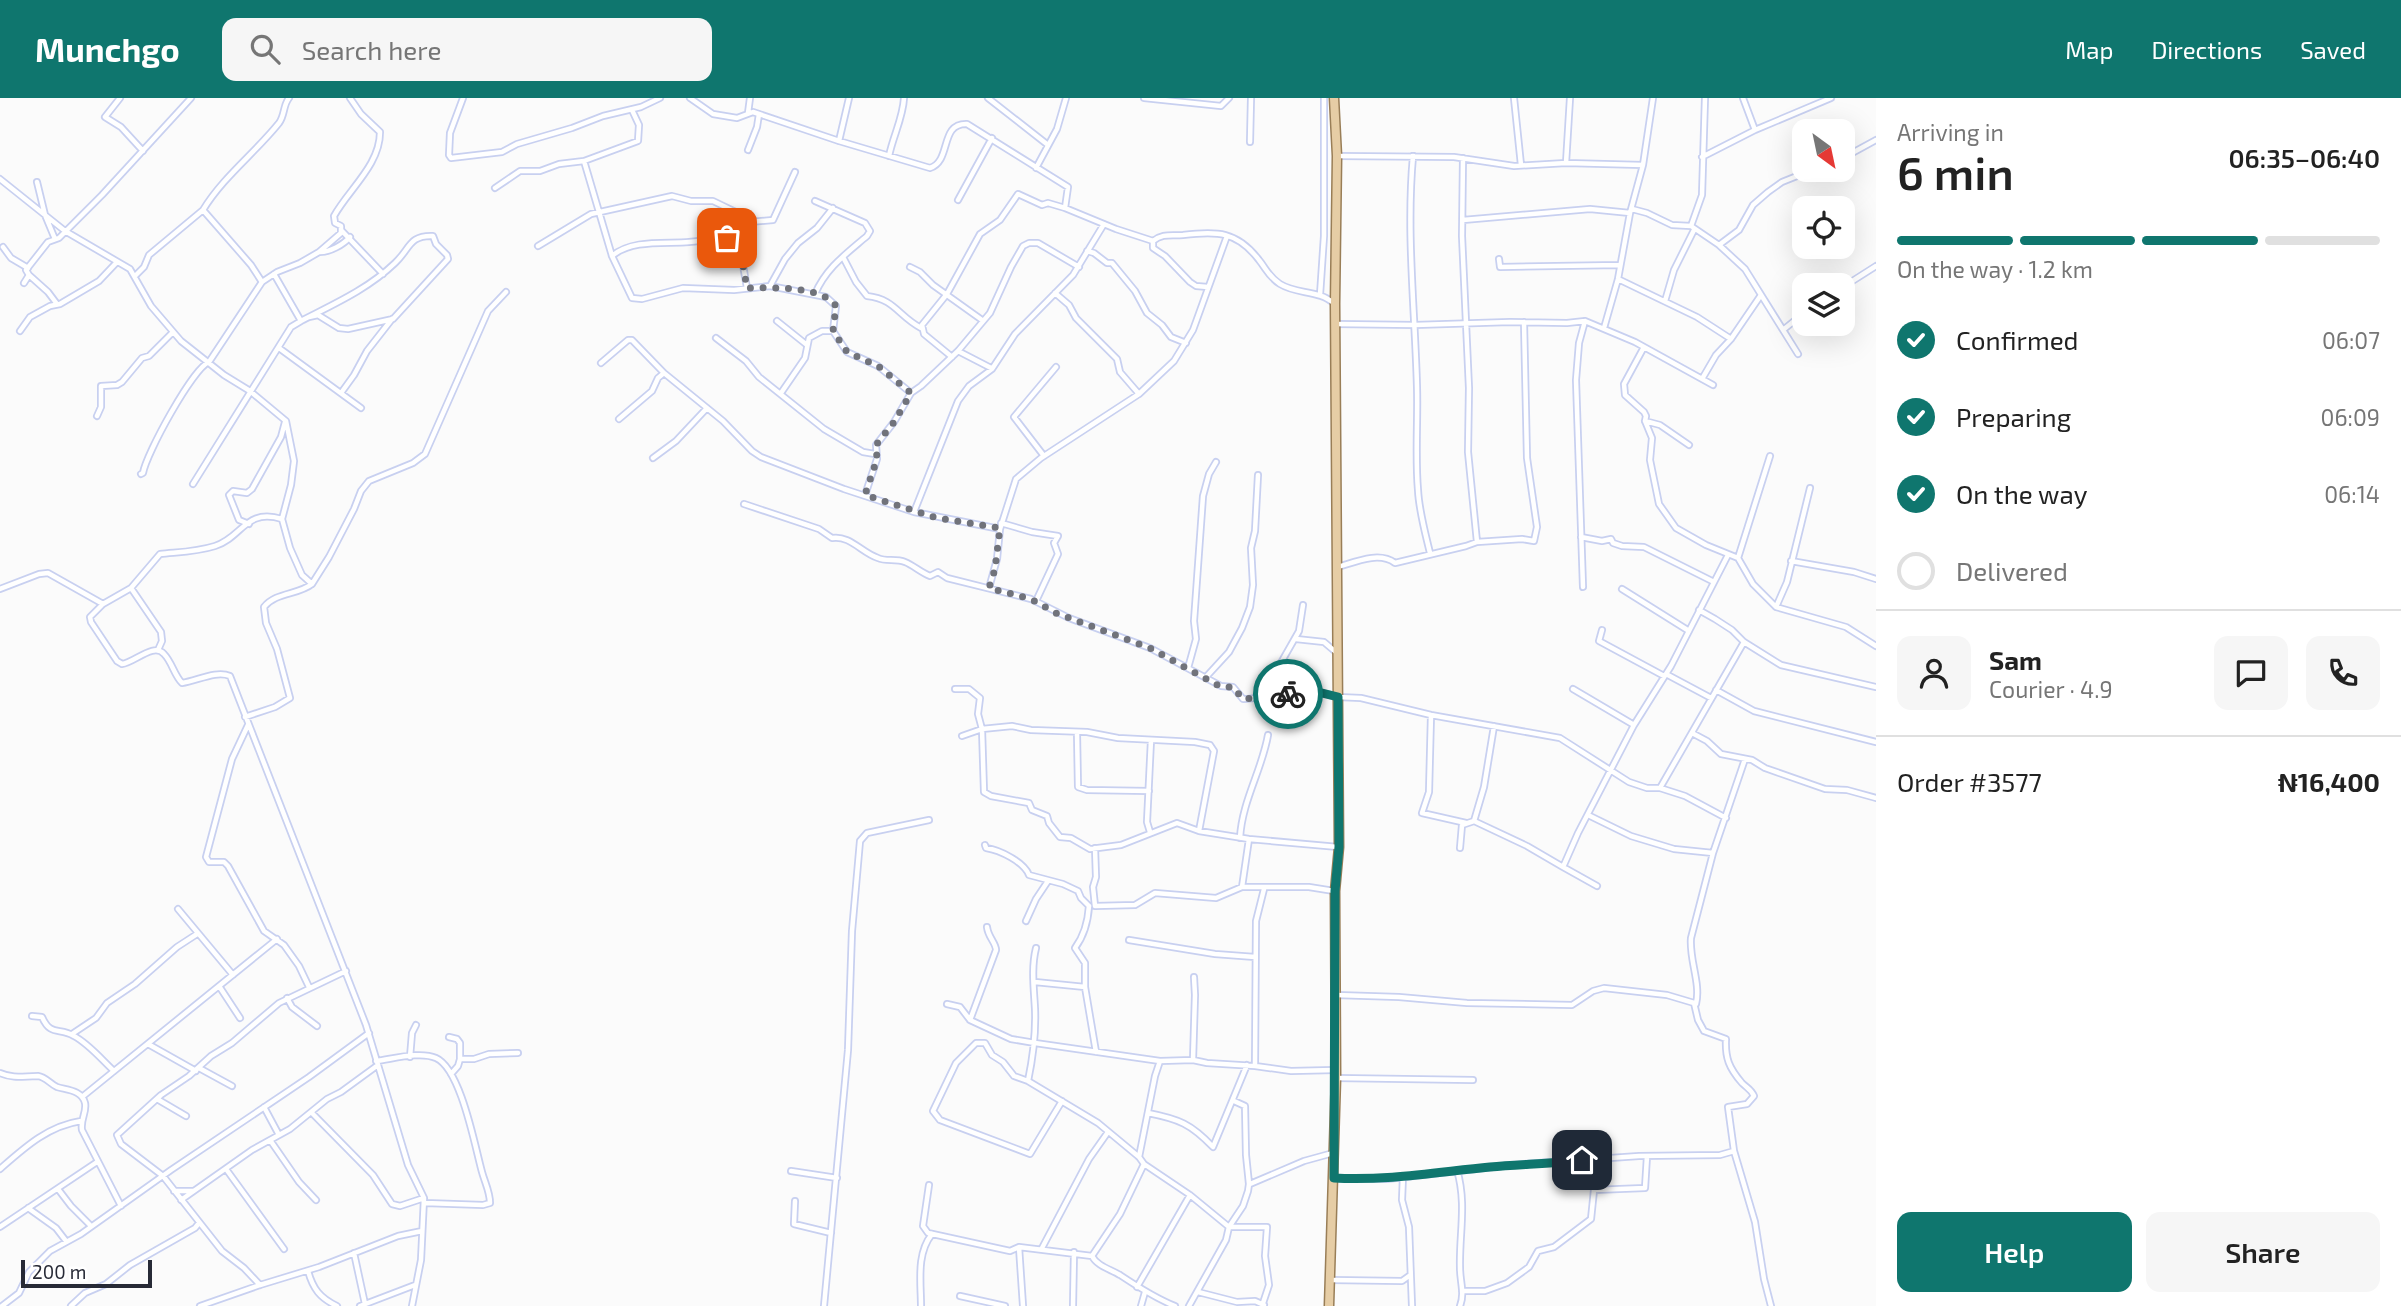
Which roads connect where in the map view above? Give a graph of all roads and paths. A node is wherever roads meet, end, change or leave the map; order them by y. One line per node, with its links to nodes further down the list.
1 (120, 98): 36 (street)
2 (191, 98): 36 (street)
3 (279, 98): 25 (street)
4 (289, 98): 25 (street)
5 (351, 98): 65 (street)
6 (463, 98): 26 (street)
7 (660, 98): 26 (street)
8 (690, 98): 27 (street)
9 (750, 98): 27 (street)
10 (849, 98): 32 (street)
11 (904, 98): 38 (street)
12 (988, 98): 34 (street)
13 (1066, 98): 34 (street)
14 (1144, 98): 15 (street)
15 (1229, 98)
16 (1251, 98): 33 (street)
17 (1324, 98): 101 (street)
18 (1334, 98): 39 (main road)
19 (1514, 98): 46 (street)
20 (1570, 98): 44 (street)
21 (1653, 98): 45 (street)
22 (1705, 98): 41 (street)
23 (1743, 98): 29 (street)
24 (1830, 98): 29 (street)
25 (285, 107): 57 (street)
26 (632, 110): 43 (street)
27 (748, 113): 28 (street)
28 (759, 114): 32 (street); 35 (street)
29 (1755, 130): 41 (street)
30 (992, 138): 38 (street); 47 (street); 53 (street)
31 (1876, 139): 37 (street)
32 (839, 141): 38 (street)
33 (1250, 142)
34 (1048, 145): 47 (street)
35 (748, 150)
36 (143, 151): 66 (street)
37 (1855, 151)
38 (889, 156)
39 (1337, 156): 40 (street); 105 (main road)
40 (1413, 156): 42 (street); 116 (street)
41 (1702, 156): 64 (street)
42 (1463, 158): 46 (street); 61 (street)
43 (584, 161): 52 (street); 59 (street)
44 (1566, 163): 45 (street); 46 (street)
45 (1643, 164): 58 (street)
46 (1521, 165)
47 (1036, 168): 56 (street)
48 (795, 172): 62 (street)
49 (0, 179): 60 (street)
50 (1792, 179): 72 (street)
51 (37, 182): 60 (street)
52 (495, 188)
53 (958, 200)
54 (815, 201): 55 (street)
55 (833, 208): 78 (street); 94 (street)
56 (1065, 208): 63 (street); 98 (street)
57 (203, 210): 89 (street); 92 (street)
58 (1631, 211): 61 (street); 64 (street); 81 (street)
59 (601, 212): 62 (street); 73 (street); 77 (street)
60 (45, 215): 66 (street); 69 (street)
61 (1463, 220): 115 (street)
62 (749, 222): 71 (street)
63 (1104, 224): 70 (street); 75 (street)
64 (1693, 228): 72 (street); 103 (street)
65 (341, 230): 68 (street); 76 (street)
66 (65, 231): 69 (street); 80 (street)
67 (1227, 236): 70 (street); 95 (street); 101 (street)
68 (350, 237): 76 (street); 87 (street)
69 (55, 239): 85 (street)
70 (1153, 241): 95 (street)
71 (739, 242): 77 (street); 96 (street)
72 (1719, 245): 102 (street)
73 (538, 246)
74 (3, 247): 85 (street)
75 (1087, 251): 84 (street); 125 (street)
76 (319, 252): 86 (street)
77 (612, 256): 96 (street)
78 (843, 257): 100 (street); 117 (street)
79 (1499, 259): 81 (street)
80 (117, 262): 89 (street); 104 (street)
81 (1620, 265): 90 (street)
82 (1876, 266): 91 (street)
83 (910, 267): 98 (street)
84 (1079, 267): 99 (street); 108 (street)
85 (28, 268): 88 (street)
86 (274, 274): 92 (street); 109 (street)
87 (383, 274): 106 (street); 107 (street)
88 (29, 275): 93 (street); 104 (street)
89 (135, 276): 122 (street)
90 (1618, 279): 103 (street); 118 (street)
91 (1855, 279)
92 (262, 282): 132 (street)
93 (24, 283)
94 (770, 286): 96 (street); 100 (street)
95 (1208, 287): 125 (street)
96 (747, 288)
97 (506, 292): 175 (street)
98 (947, 293): 108 (street); 117 (street)
99 (1055, 293): 135 (street); 143 (street)
100 (815, 294): 121 (street)
101 (1320, 295): 105 (street)
102 (1761, 295): 119 (street); 124 (street)
103 (1665, 301): 124 (street)
104 (57, 304): 120 (street)
105 (1335, 304): 114 (main road)
106 (309, 317): 107 (street); 109 (street)
107 (393, 318): 140 (street)
108 (982, 320): 129 (street)
109 (300, 321): 128 (street)
110 (777, 321): 126 (street)
111 (1585, 321): 112 (street); 118 (street); 166 (street)
112 (1524, 322): 115 (street); 167 (street)
113 (1792, 323): 119 (street)
114 (1336, 324): 116 (street); 172 (main road)
115 (1466, 324): 116 (street); 167 (street)
116 (1415, 325): 168 (street)
117 (921, 328): 131 (street)
118 (1604, 328): 127 (street)
119 (1783, 330): 130 (street)
120 (20, 331)
121 (833, 331): 126 (street); 142 (street)
122 (173, 332): 132 (street); 146 (street)
123 (716, 338): 141 (street)
124 (1731, 339): 137 (street)
125 (1186, 342): 143 (street)
126 (807, 345): 141 (street)
127 (1644, 347): 137 (street); 149 (street)
128 (279, 348): 139 (street); 140 (street)
129 (958, 351): 131 (street); 135 (street)
130 (1798, 354)
131 (952, 357): 142 (street)
132 (209, 362): 139 (street); 156 (street)
133 (601, 363): 136 (street)
134 (1056, 367): 152 (street)
135 (992, 369): 162 (street)
136 (664, 373): 145 (street); 147 (street)
137 (1702, 379): 138 (street)
138 (1713, 385)
139 (250, 391): 148 (street); 158 (street)
140 (341, 393): 144 (street)
141 (781, 393): 151 (street)
142 (911, 393): 151 (street)
143 (1139, 394): 152 (street)
144 (360, 408)
145 (707, 408): 154 (street); 160 (street)
146 (97, 416)
147 (619, 419)
148 (286, 421): 163 (street); 164 (street)
149 (1645, 422): 150 (street); 169 (street)
150 (1689, 446)
151 (875, 454): 160 (street)
152 (1044, 456): 165 (street)
153 (1770, 456): 170 (street)
154 (653, 458)
155 (1216, 463): 193 (street)
156 (141, 474)
157 (1258, 475): 195 (street)
158 (193, 484)
159 (1810, 488): 171 (street)
160 (865, 495): 162 (street)
161 (744, 504): 177 (street)
162 (914, 512): 165 (street)
163 (282, 519): 164 (street); 175 (street)
164 (249, 524): 179 (street)
165 (1001, 526): 177 (street); 181 (street)
166 (1581, 537): 174 (street); 176 (street)
167 (1477, 541): 168 (street)
168 (1430, 553): 172 (street)
169 (1728, 555): 170 (street); 174 (street)
170 (1738, 558): 184 (street)
171 (1791, 561): 173 (street); 184 (street)
172 (1338, 567): 192 (main road)
173 (1876, 579)
174 (1714, 582): 185 (street)
175 (312, 584): 204 (street)
176 (1583, 587)
177 (989, 588): 181 (street)
178 (0, 589): 182 (street)
179 (131, 589): 182 (street); 191 (street)
180 (1622, 589): 187 (street)
181 (1036, 601): 193 (street)
182 (103, 604): 191 (street)
183 (1303, 605): 188 (street)
184 (1776, 607): 190 (street)
185 (1699, 610): 187 (street); 189 (street)
186 (1602, 630): 194 (street)
187 (1689, 631): 194 (street)
188 (1296, 639): 192 (street); 200 (street)
189 (1744, 642): 196 (street); 199 (street)
190 (1876, 646)
191 (158, 650): 204 (street)
192 (1338, 654): 201 (main road)
193 (1188, 668): 195 (street)
194 (1665, 675): 202 (street); 206 (street)
195 (1206, 677): 200 (street)
196 (1876, 687)
197 (955, 689): 208 (street)
198 (1573, 689): 206 (street)
199 (1716, 690): 202 (street); 214 (street)
200 (1270, 694): 201 (street)
201 (1338, 697): 203 (street); 230 (main road)
202 (1711, 698): 210 (street)
203 (1431, 715): 207 (street); 224 (street)
204 (246, 716): 205 (street)
205 (248, 724): 245 (street); 249 (street)
206 (1634, 725): 216 (street)
207 (1494, 726): 216 (street); 223 (street)
208 (982, 729): 209 (street); 212 (street); 231 (street)
209 (1077, 733): 213 (street); 218 (street)
210 (1692, 733): 215 (street); 217 (street)
211 (1268, 735): 227 (street)
212 (962, 736)
213 (1151, 740): 218 (street); 225 (street)
214 (1876, 743)
215 (1745, 759): 219 (street); 221 (street)
216 (1612, 769): 217 (street); 220 (street)
217 (1660, 788): 221 (street)
218 (1149, 791): 226 (street)
219 (1876, 798)
220 (1588, 815): 233 (street); 234 (street)
221 (1726, 818): 233 (street)
222 (929, 820): 311 (street)
223 (1474, 821): 224 (street); 234 (street)
224 (1466, 823): 232 (street)
225 (1199, 831): 226 (street); 227 (street)
226 (1150, 832): 231 (street)
227 (1240, 838): 228 (street)
228 (1249, 839): 230 (street); 237 (street)
229 (985, 845): 235 (street)
230 (1339, 847): 239 (main road)
231 (1095, 848): 240 (street)
232 (1460, 848)
233 (1713, 853): 259 (street)
234 (1563, 867): 236 (street)
235 (1048, 881): 240 (street); 242 (street)
236 (1597, 886)
237 (1242, 887): 238 (street); 240 (street)
238 (1264, 889): 239 (street); 248 (street)
239 (1335, 891): 256 (main road)
240 (1092, 906): 255 (street)
241 (178, 909): 244 (street)
242 (1026, 921)
243 (987, 927): 262 (street)
244 (197, 934): 250 (street); 266 (street)
245 (277, 939): 250 (street); 254 (street)
246 (1129, 940): 248 (street)
247 (1036, 948): 252 (street)
248 (1255, 957): 278 (street)
249 (346, 971): 254 (street); 265 (street)
250 (233, 975): 253 (street)
251 (1194, 977): 274 (street)
252 (1035, 982): 255 (street); 268 (street)
253 (219, 986): 261 (street); 269 (street)
254 (310, 987): 257 (street)
255 (1085, 987): 270 (street)
256 (1336, 995): 259 (street); 283 (main road)
257 (287, 998): 264 (street); 279 (street)
258 (947, 1003): 262 (street)
259 (1696, 1005): 299 (street)
260 (32, 1016): 266 (street)
261 (240, 1018)
262 (970, 1020): 268 (street)
263 (416, 1025): 272 (street)
264 (317, 1026)
265 (369, 1033): 276 (street); 291 (street)
266 (72, 1034): 280 (street)
267 (449, 1037): 273 (street)
268 (1035, 1043): 270 (street); 285 (street)
269 (148, 1044): 279 (street); 280 (street)
270 (1096, 1052): 275 (street)
271 (518, 1053): 273 (street)
272 (410, 1057): 276 (street); 282 (street)
273 (460, 1059): 282 (street)
274 (1193, 1060): 275 (street); 277 (street)
275 (1160, 1061): 293 (street)
276 (377, 1063): 292 (street); 321 (street)
277 (1247, 1065): 278 (street); 290 (street)
278 (1255, 1066): 283 (street)
279 (197, 1069): 286 (street); 288 (street)
280 (114, 1071): 287 (street)
281 (0, 1073): 287 (street)
282 (451, 1074): 321 (street)
283 (1335, 1074): 284 (street); 300 (main road)
284 (1473, 1080)
285 (1028, 1082): 289 (street); 289 (street)
286 (232, 1086)
287 (82, 1097): 295 (street)
288 (158, 1099): 294 (street); 309 (street)
289 (1062, 1101): 296 (street)
290 (1234, 1101): 293 (street); 313 (street)
291 (264, 1107): 297 (street); 309 (street)
292 (311, 1112): 297 (street); 321 (street)
293 (1148, 1113): 302 (street)
294 (186, 1116)
295 (81, 1121): 303 (street); 305 (street)
296 (1108, 1132): 302 (street); 335 (street)
297 (279, 1135): 298 (street)
298 (270, 1140): 306 (street); 320 (street)
299 (1734, 1152): 301 (street); 368 (street)
300 (1334, 1153): 312 (main road); 313 (street)
301 (1647, 1156): 308 (street); 347 (street)
302 (1139, 1157): 304 (street)
303 (97, 1162): 315 (street); 323 (street)
304 (1144, 1164): 318 (street); 338 (street)
305 (0, 1169)
306 (226, 1169): 317 (street); 334 (street)
307 (790, 1171): 311 (street)
308 (1457, 1171): 310 (street); 347 (street)
309 (163, 1176): 316 (street); 323 (street)
310 (1403, 1176): 312 (street); 340 (street)
311 (837, 1178): 330 (street)
312 (1334, 1178): 341 (main road)
313 (1250, 1184): 328 (street)
314 (929, 1185): 331 (street)
315 (58, 1189): 324 (street); 326 (street)
316 (173, 1191): 317 (street); 319 (street)
317 (194, 1191): 319 (street)
318 (1190, 1195): 328 (street); 344 (street)
319 (181, 1200): 325 (street)
320 (316, 1200)
321 (424, 1201): 329 (street)
322 (795, 1201): 330 (street)
323 (121, 1206): 326 (street)
324 (27, 1208): 327 (street); 332 (street)
325 (199, 1223): 342 (street); 353 (street)
326 (91, 1226): 332 (street)
327 (0, 1227)
328 (1229, 1227): 346 (street); 351 (street)
329 (422, 1231): 337 (street); 343 (street)
330 (831, 1233): 357 (street)
331 (932, 1234): 333 (street); 358 (street)
332 (66, 1241): 352 (street)
333 (1019, 1247): 335 (street); 360 (street)
334 (284, 1248)
335 (1042, 1248): 336 (street)
336 (1074, 1252): 338 (street); 361 (street)
337 (354, 1253): 339 (street); 349 (street)
338 (1092, 1256): 344 (street)
339 (308, 1271): 342 (street); 355 (street)
340 (1410, 1276): 341 (street); 366 (street)
341 (1331, 1280): 365 (main road)
342 (260, 1284): 354 (street)
343 (416, 1285): 349 (street); 350 (street)
344 (1137, 1287): 345 (street)
345 (1145, 1292): 362 (street); 363 (street)
346 (1198, 1292): 351 (street); 364 (street)
347 (1462, 1292): 367 (street)
348 (960, 1296): 359 (street)
349 (363, 1305)
350 (412, 1305): 356 (street)
351 (1264, 1305)
352 (1, 1306)
353 (71, 1306)
354 (200, 1306)
355 (337, 1306)
356 (422, 1306)
357 (824, 1306)
358 (921, 1306)
359 (1005, 1306)
360 (1023, 1306)
361 (1073, 1306)
362 (1141, 1306)
363 (1175, 1306)
364 (1189, 1306)
365 (1329, 1306)
366 (1412, 1306)
367 (1460, 1306)
368 (1771, 1306)

